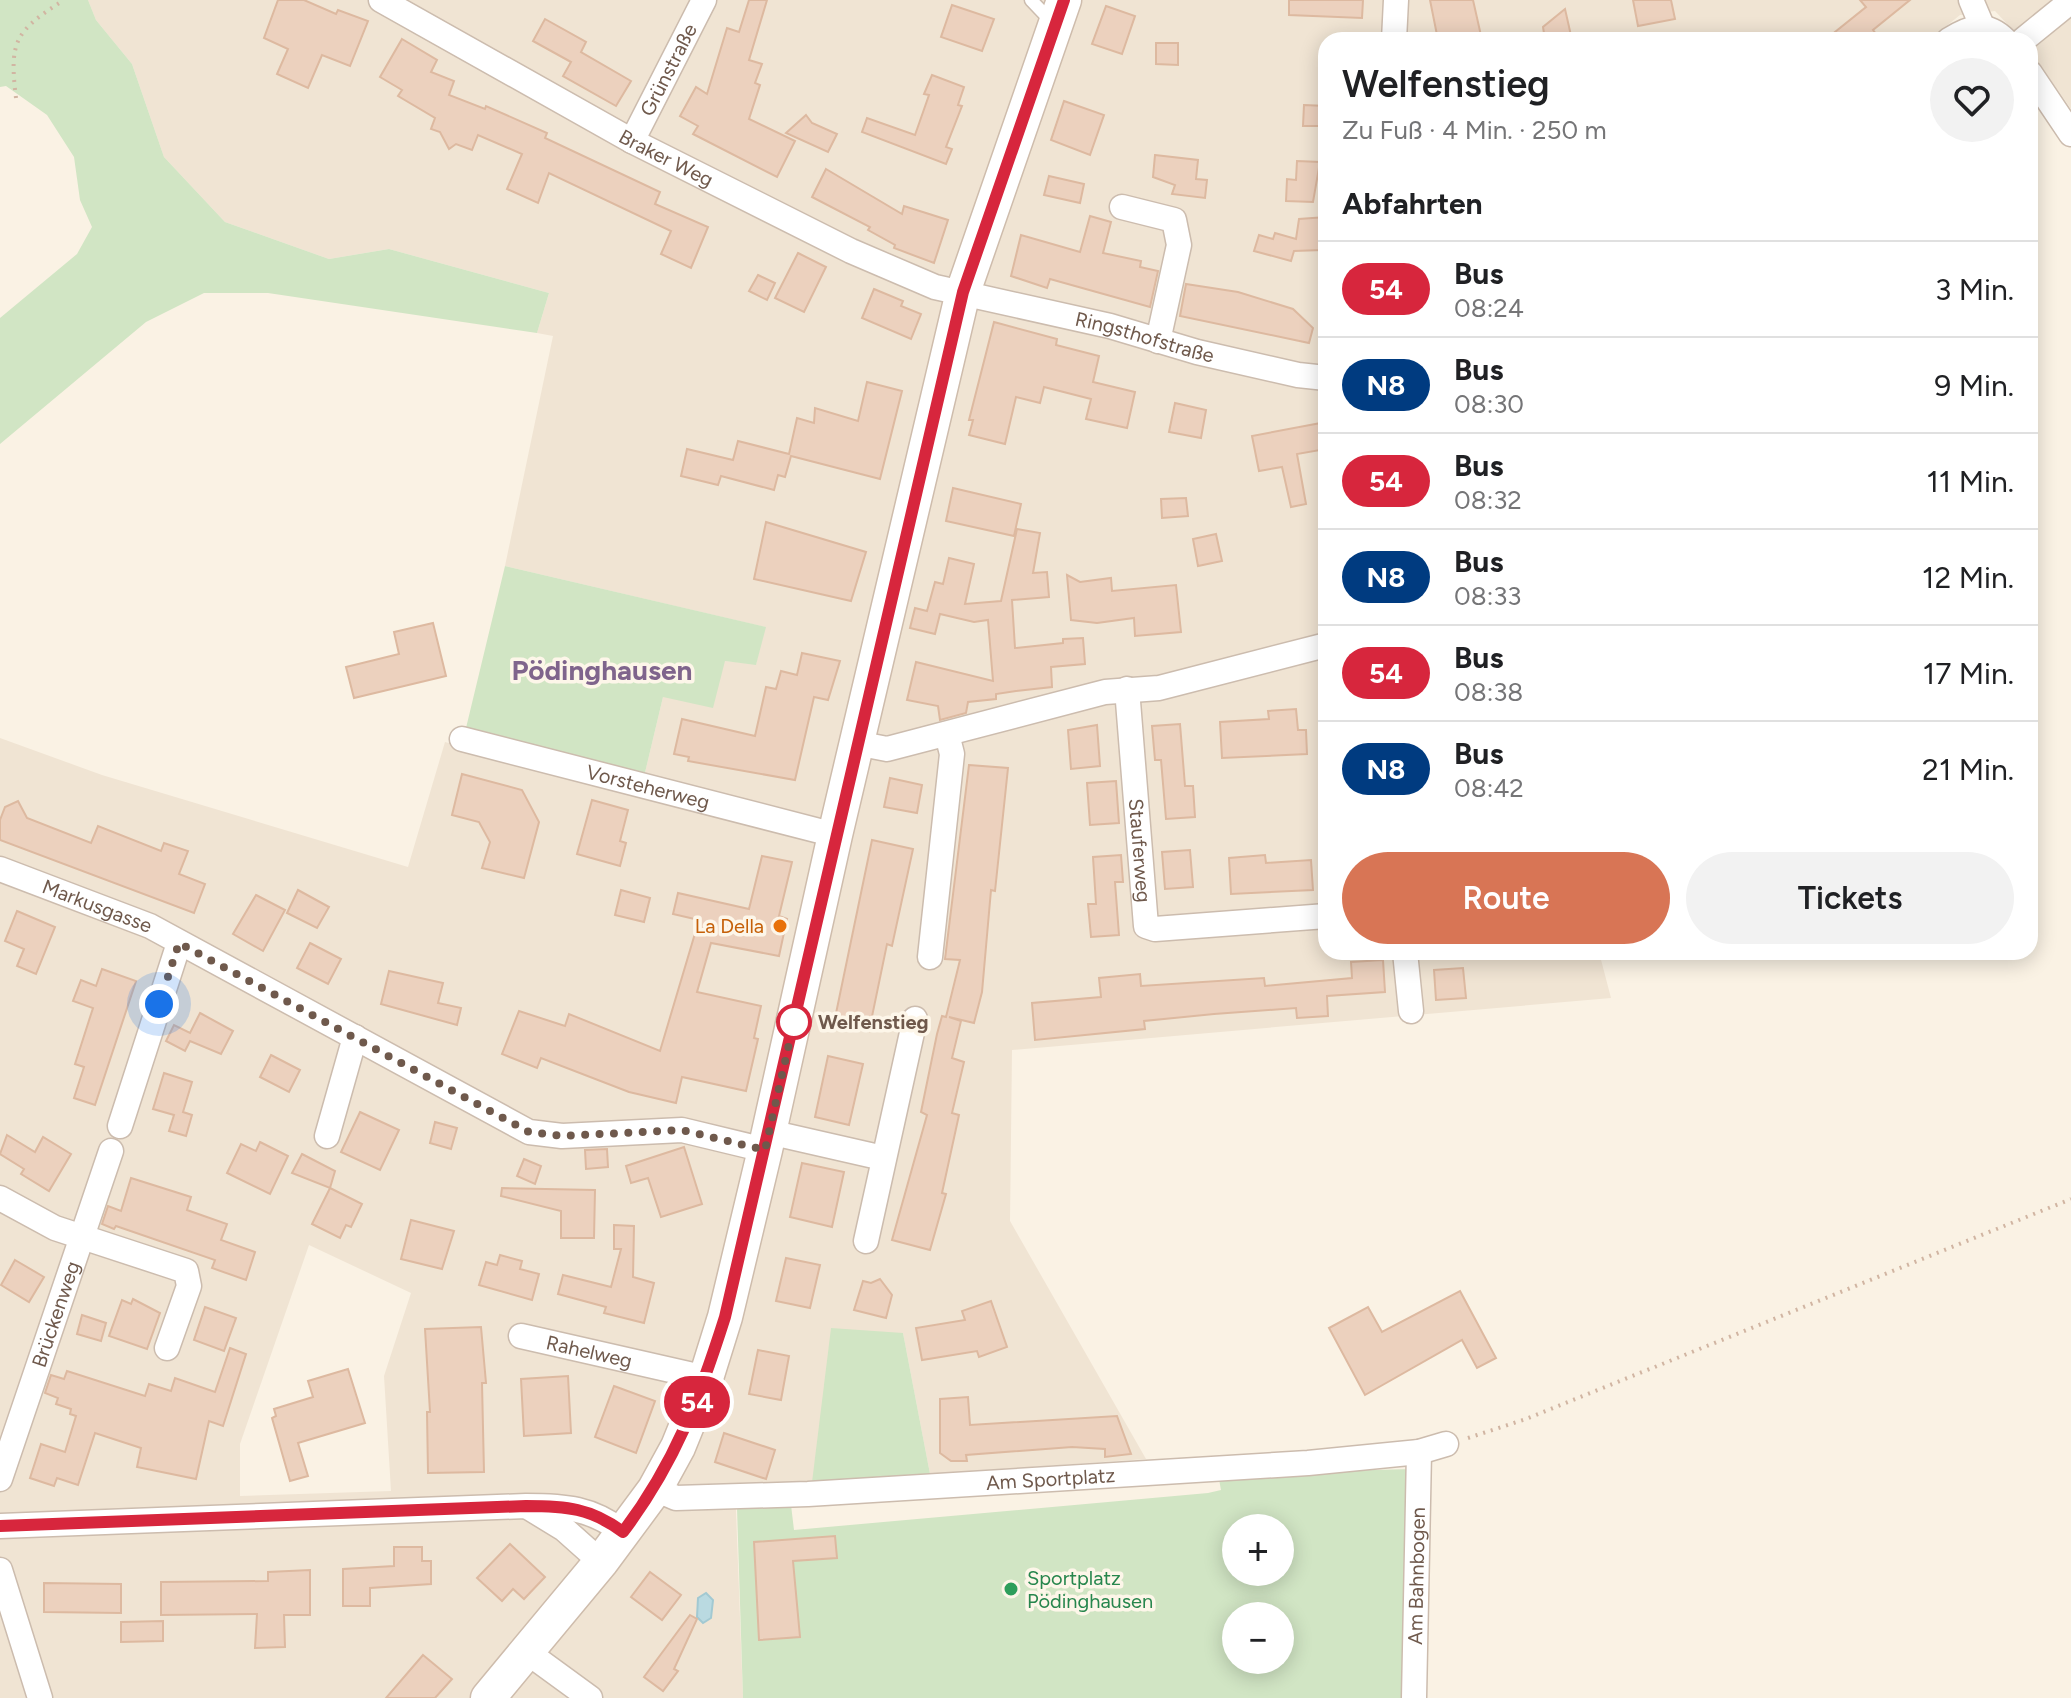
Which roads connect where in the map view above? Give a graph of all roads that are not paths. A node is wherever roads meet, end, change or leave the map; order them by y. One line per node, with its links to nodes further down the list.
1 (381, 0): 15 (street, Braker Weg)
2 (704, 0): 15 (street, Grünstraße)
3 (1031, 0): 7 (lane)
4 (1396, 0): 9 (street)
5 (1971, 0): 8 (street)
6 (2071, 1): 12 (street)
7 (1060, 13): 17 (main road)
8 (1982, 26): 10 (street); 11 (street)
9 (1394, 32)
10 (1962, 32)
11 (1997, 32)
12 (2033, 32)
13 (2038, 85): 14 (street)
14 (2071, 134)
15 (632, 141): 17 (street, Braker Weg)
16 (1122, 207): 18 (street)
17 (963, 292): 18 (street, Ringsthofstraße); 24 (main road)
18 (1158, 341): 19 (street, Ringsthofstraße)
19 (1318, 377)
20 (1318, 647): 21 (street)
21 (1127, 689): 22 (street); 27 (street, Stauferweg)
22 (947, 734): 24 (street); 29 (street)
23 (462, 739): 25 (street, Vorsteherweg)
24 (856, 743): 25 (main road)
25 (835, 835): 36 (main road)
26 (0, 869): 28 (street, Markusgasse)
27 (1318, 917)
28 (179, 943): 33 (street, Markusgasse); 34 (street)
29 (930, 957)
30 (1406, 960): 31 (street)
31 (1411, 1011)
32 (915, 1019): 38 (street)
33 (355, 1037): 35 (street); 36 (street, Markusgasse)
34 (120, 1126)
35 (327, 1136)
36 (767, 1141): 38 (street); 44 (main road)
37 (111, 1151): 40 (street, Brückenweg)
38 (883, 1158): 41 (street)
39 (0, 1198): 40 (street)
40 (82, 1235): 43 (street); 47 (street, Brückenweg)
41 (866, 1241)
42 (521, 1336): 44 (street, Rahelweg)
43 (167, 1348)
44 (706, 1378): 48 (main road)
45 (1446, 1444): 46 (street, Am Sportplatz)
46 (1419, 1452): 48 (street, Am Sportplatz); 58 (street, Am Bahnbogen)
47 (0, 1479)
48 (655, 1489): 51 (main road)
49 (526, 1506): 50 (street); 51 (street); 52 (street)
50 (0, 1526)
51 (623, 1532): 52 (main road)
52 (601, 1562): 54 (main road)
53 (0, 1570): 55 (street)
54 (527, 1652): 56 (main road); 57 (street)
55 (40, 1698)
56 (488, 1698)
57 (590, 1698)
58 (1414, 1698)

